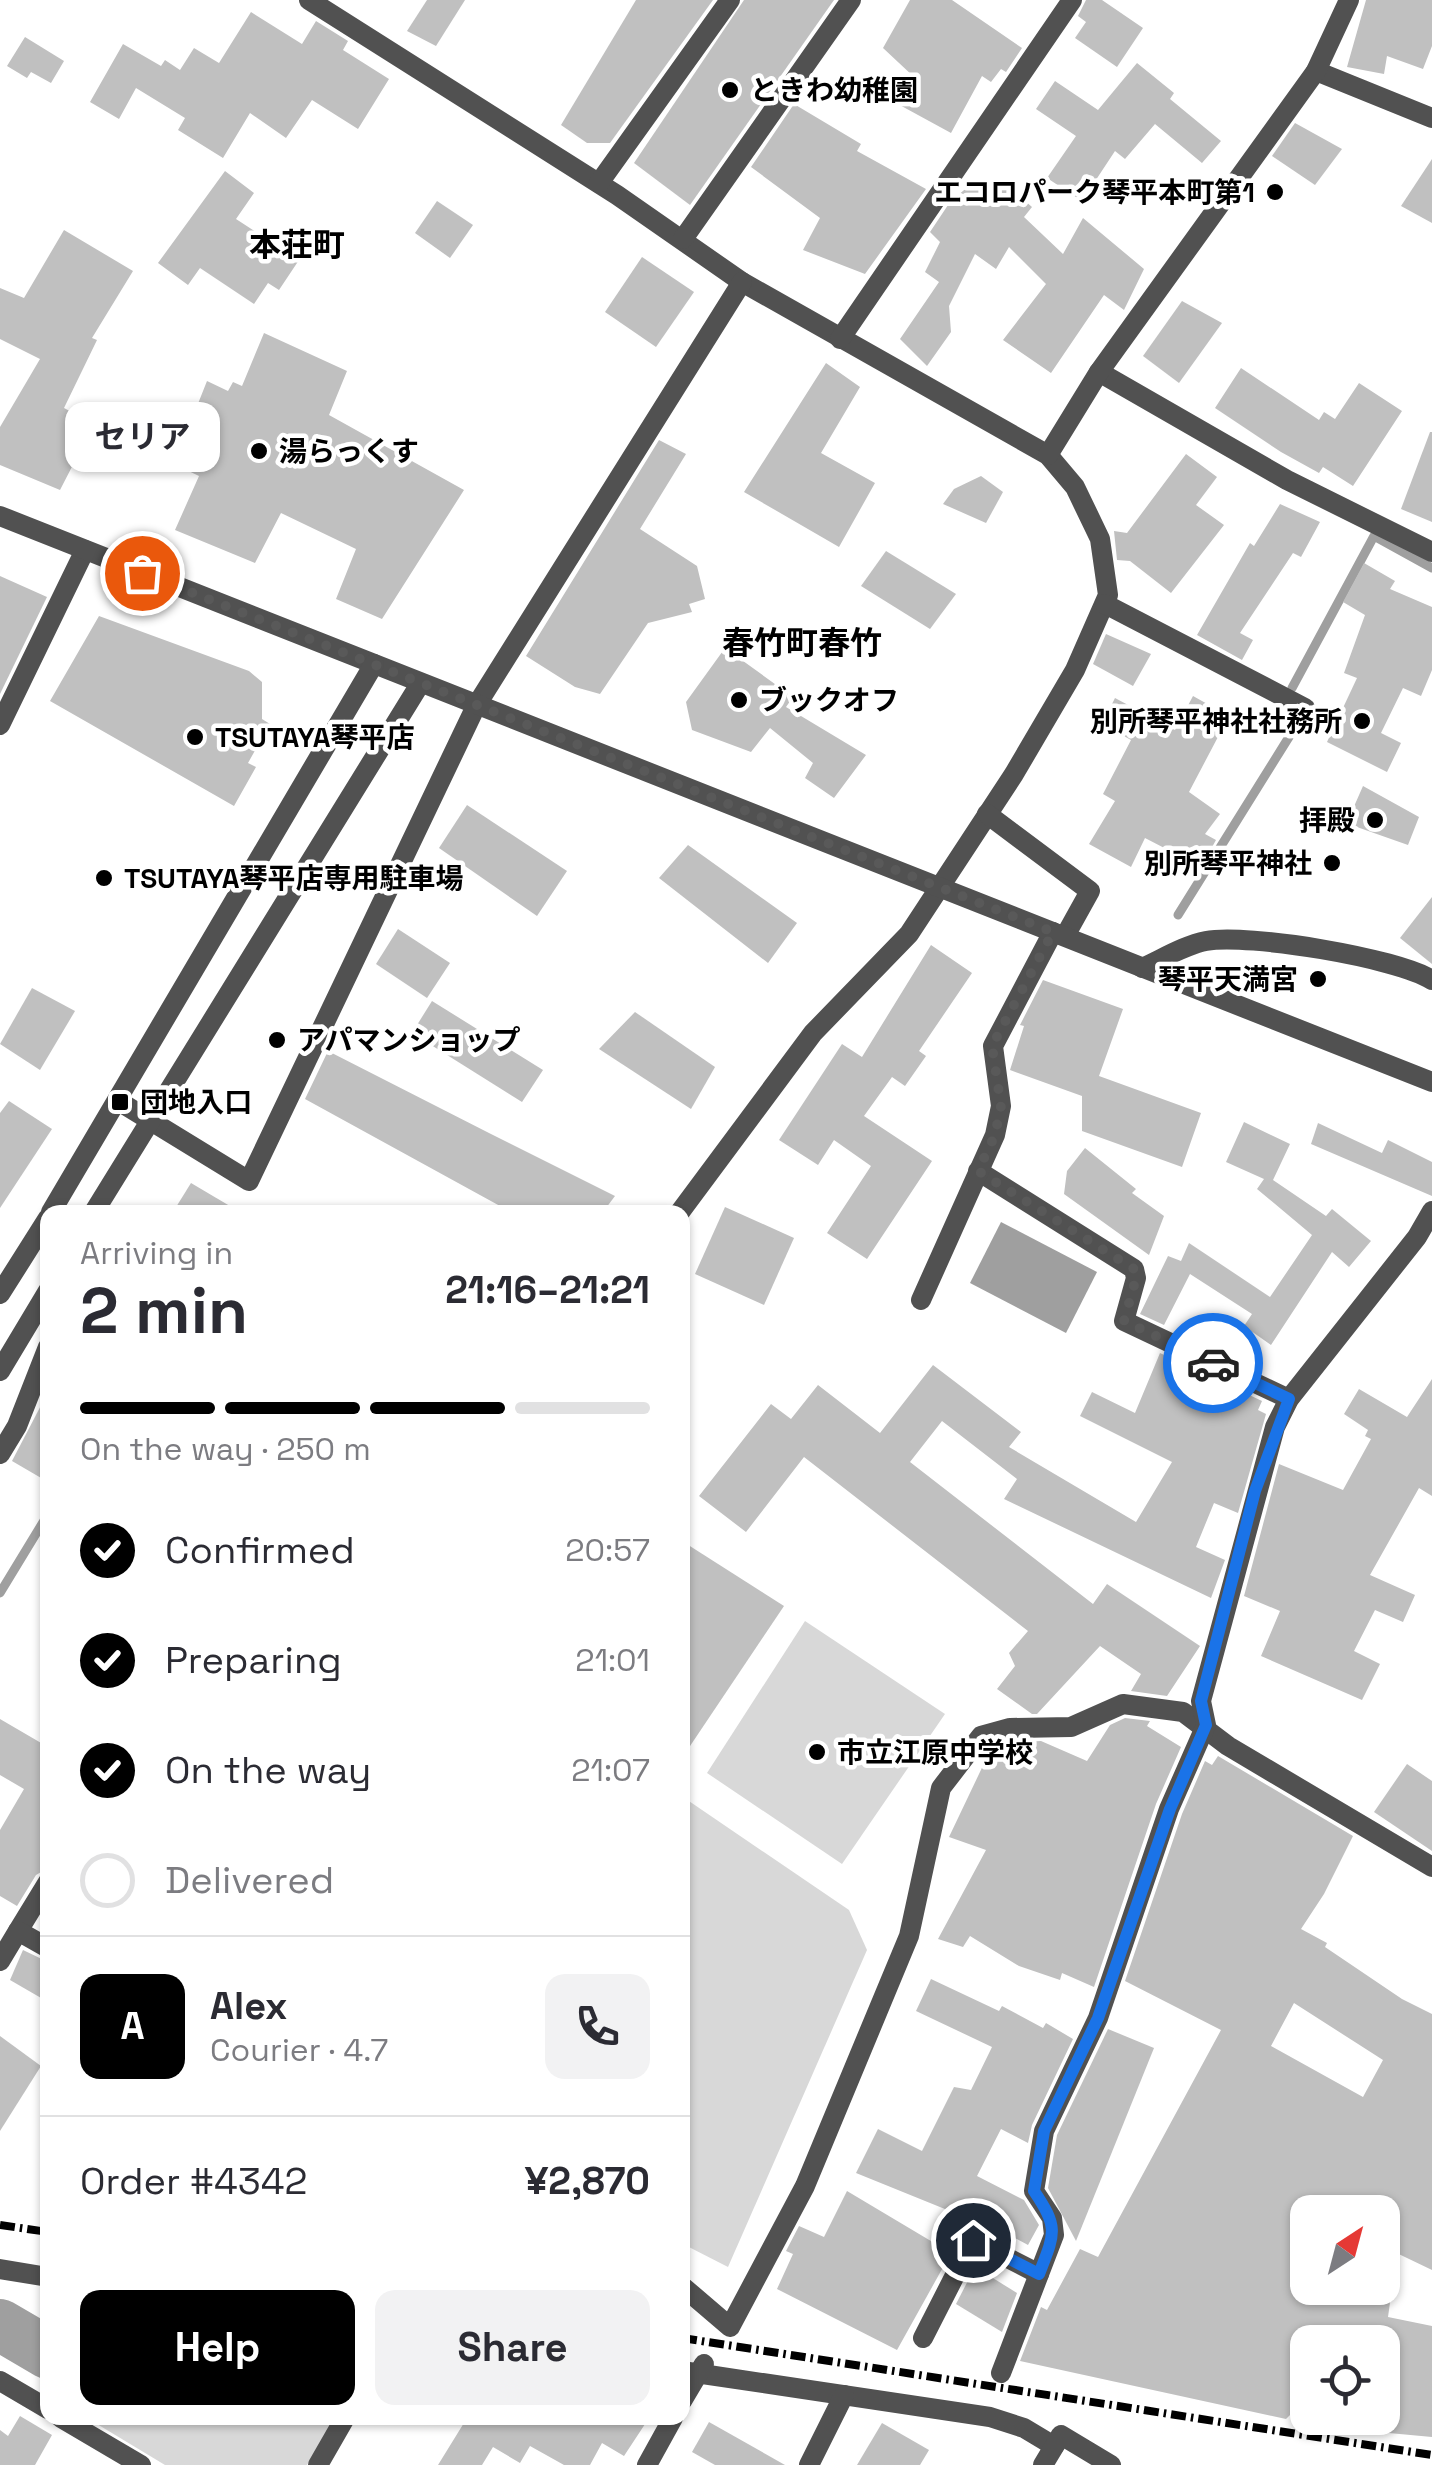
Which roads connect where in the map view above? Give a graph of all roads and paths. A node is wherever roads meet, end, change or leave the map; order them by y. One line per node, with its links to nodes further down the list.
1 (309, 0): 8 (street)
2 (730, 0): 8 (street)
3 (851, 0): 9 (street)
4 (1072, 0): 11 (street)
5 (1349, 0): 6 (street)
6 (1316, 70): 7 (street); 12 (street)
7 (1432, 118)
8 (599, 184): 9 (street)
9 (682, 240): 10 (street)
10 (742, 282): 11 (street); 20 (street)
11 (840, 339): 13 (street)
12 (1099, 372): 13 (street); 16 (street)
13 (1048, 455): 17 (street)
14 (0, 516): 15 (street)
15 (85, 550): 18 (street); 22 (street)
16 (1432, 552)
17 (1105, 604): 21 (street); 23 (street)
18 (374, 664): 19 (street); 29 (street)
19 (420, 684): 20 (street); 30 (street)
20 (476, 706): 24 (street); 30 (street)
21 (1305, 708)
22 (0, 725)
23 (987, 814): 24 (street); 25 (street)
24 (937, 885): 25 (street); 34 (street)
25 (1059, 934): 26 (street); 31 (street)
26 (1142, 968): 27 (street); 28 (street)
27 (1432, 980)
28 (1432, 1082)
29 (120, 1102): 30 (street); 32 (street)
30 (150, 1120): 33 (street)
31 (978, 1171): 38 (street); 42 (street)
32 (55, 1205)
33 (100, 1205)
34 (685, 1205)
35 (1432, 1211): 42 (street)
36 (40, 1230): 37 (street)
37 (0, 1294)
38 (921, 1300)
39 (40, 1304): 41 (street)
40 (40, 1367): 43 (street)
41 (0, 1371)
42 (1289, 1399): 44 (street)
43 (0, 1454)
44 (1206, 1725): 45 (street); 51 (street); 53 (street)
45 (1432, 1867)
46 (40, 1895): 47 (street)
47 (18, 1930): 48 (street); 49 (street)
48 (40, 1943)
49 (0, 1961)
50 (0, 2270): 52 (street)
51 (1039, 2274): 54 (street); 56 (street)
52 (40, 2276)
53 (690, 2293)
54 (922, 2338)
55 (695, 2369): 58 (street)
56 (1001, 2373)
57 (0, 2381): 59 (street)
58 (844, 2395): 63 (street); 67 (street)
59 (40, 2404)
60 (74, 2425): 64 (street)
61 (341, 2425): 65 (street)
62 (669, 2425): 66 (street)
63 (1048, 2456): 68 (street)
64 (142, 2465)
65 (318, 2465)
66 (647, 2465)
67 (809, 2465)
68 (1112, 2465)

